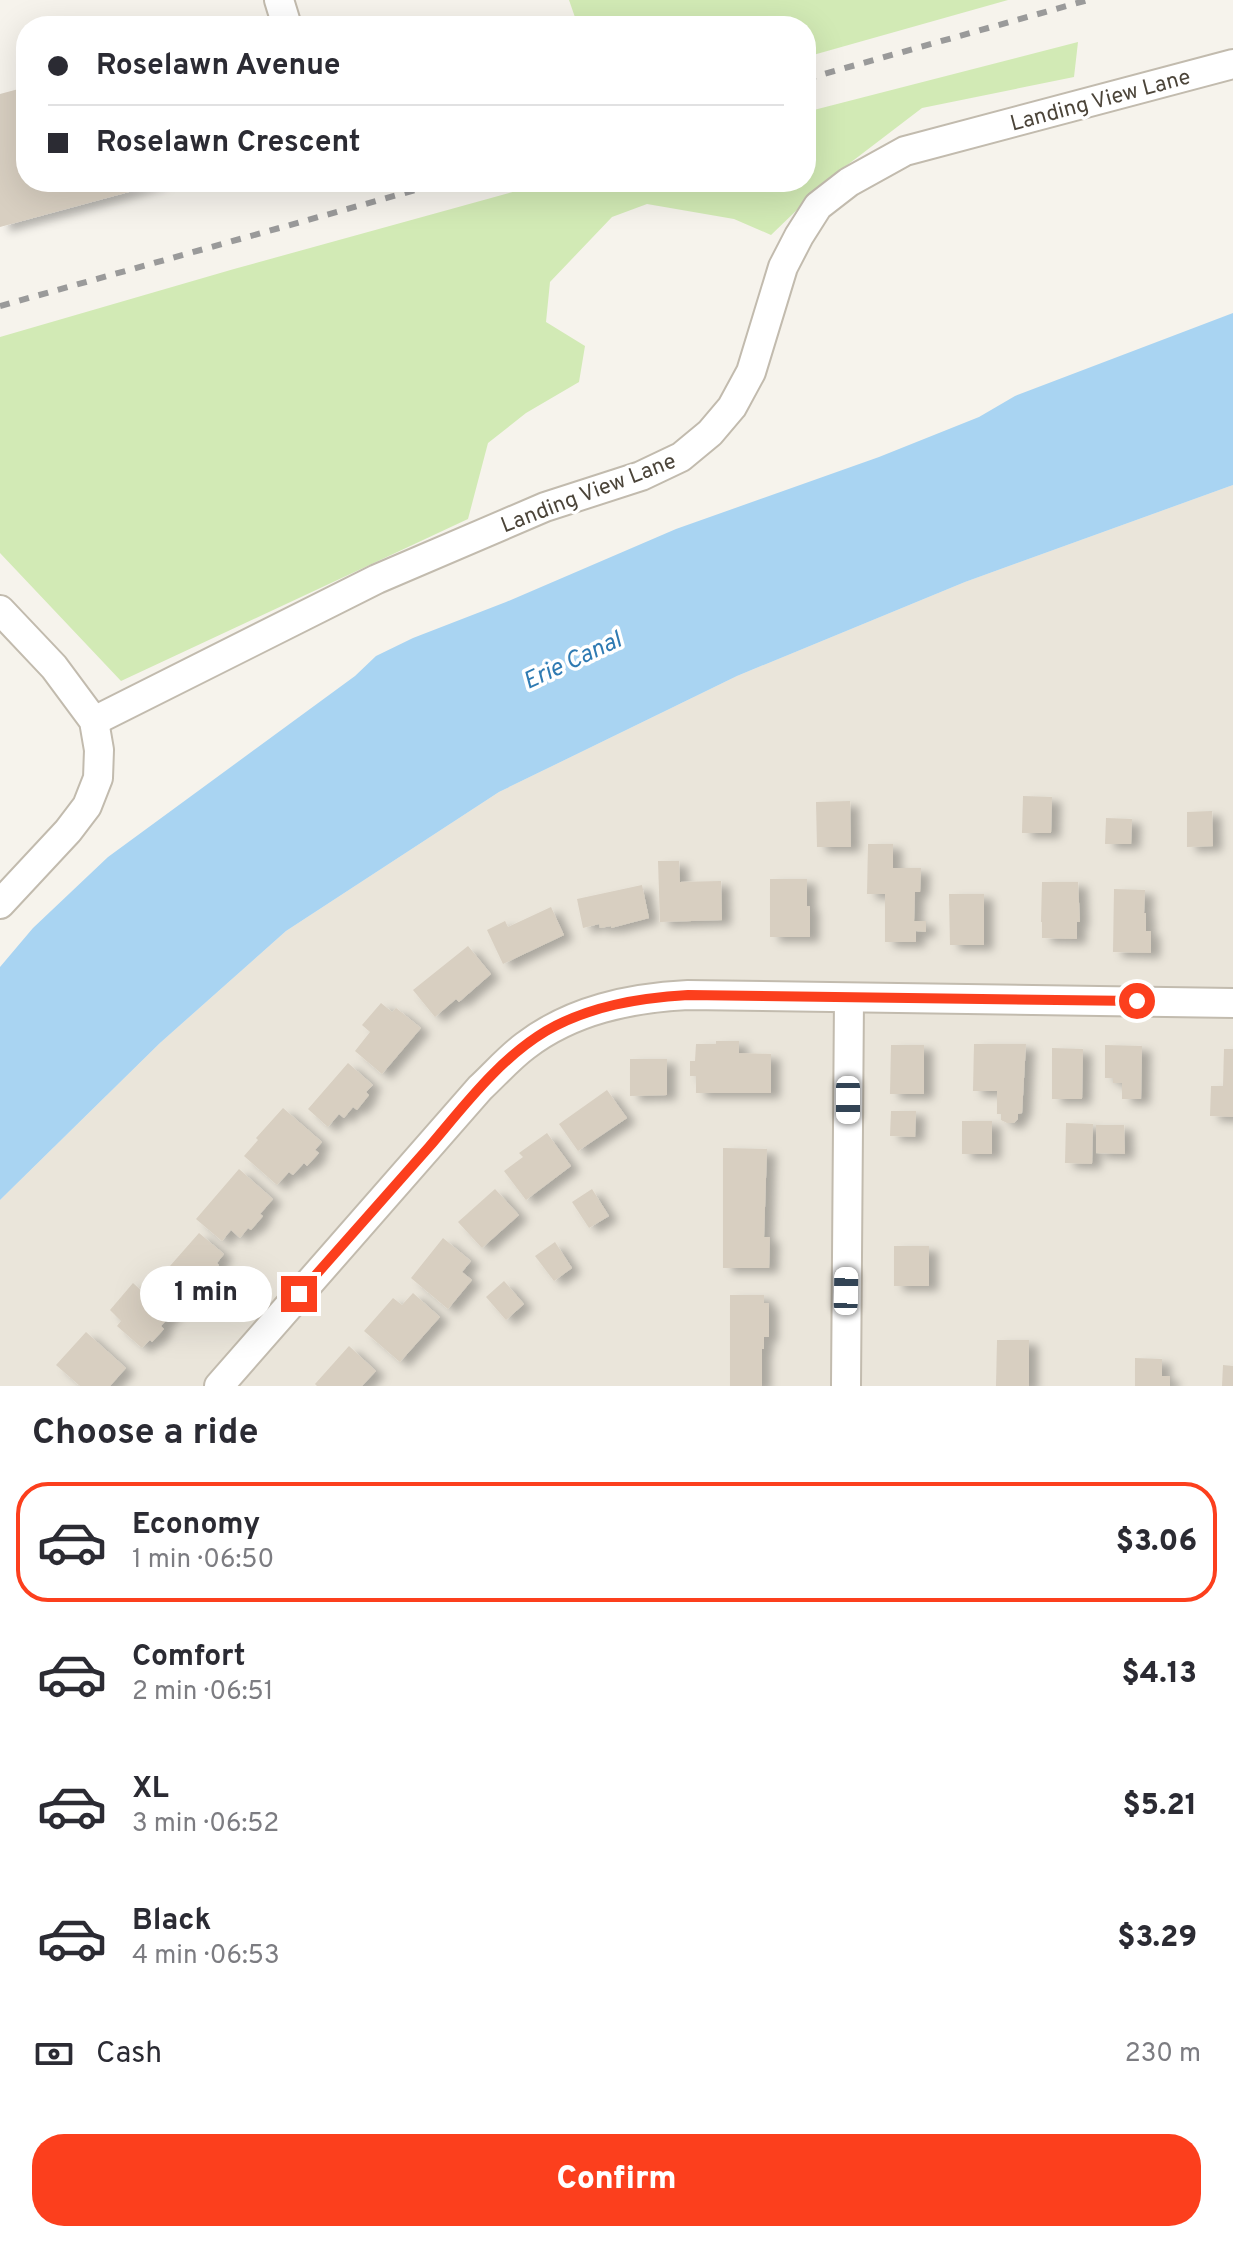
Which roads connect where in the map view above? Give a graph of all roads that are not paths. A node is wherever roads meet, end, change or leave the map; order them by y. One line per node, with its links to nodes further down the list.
1 (1233, 64): 3 (street, Landing View Lane)
2 (0, 610): 3 (street)
3 (94, 721): 4 (street)
4 (0, 904)
5 (849, 998): 6 (street); 7 (street); 8 (street)
6 (1233, 1003)
7 (219, 1386)
8 (846, 1386)

